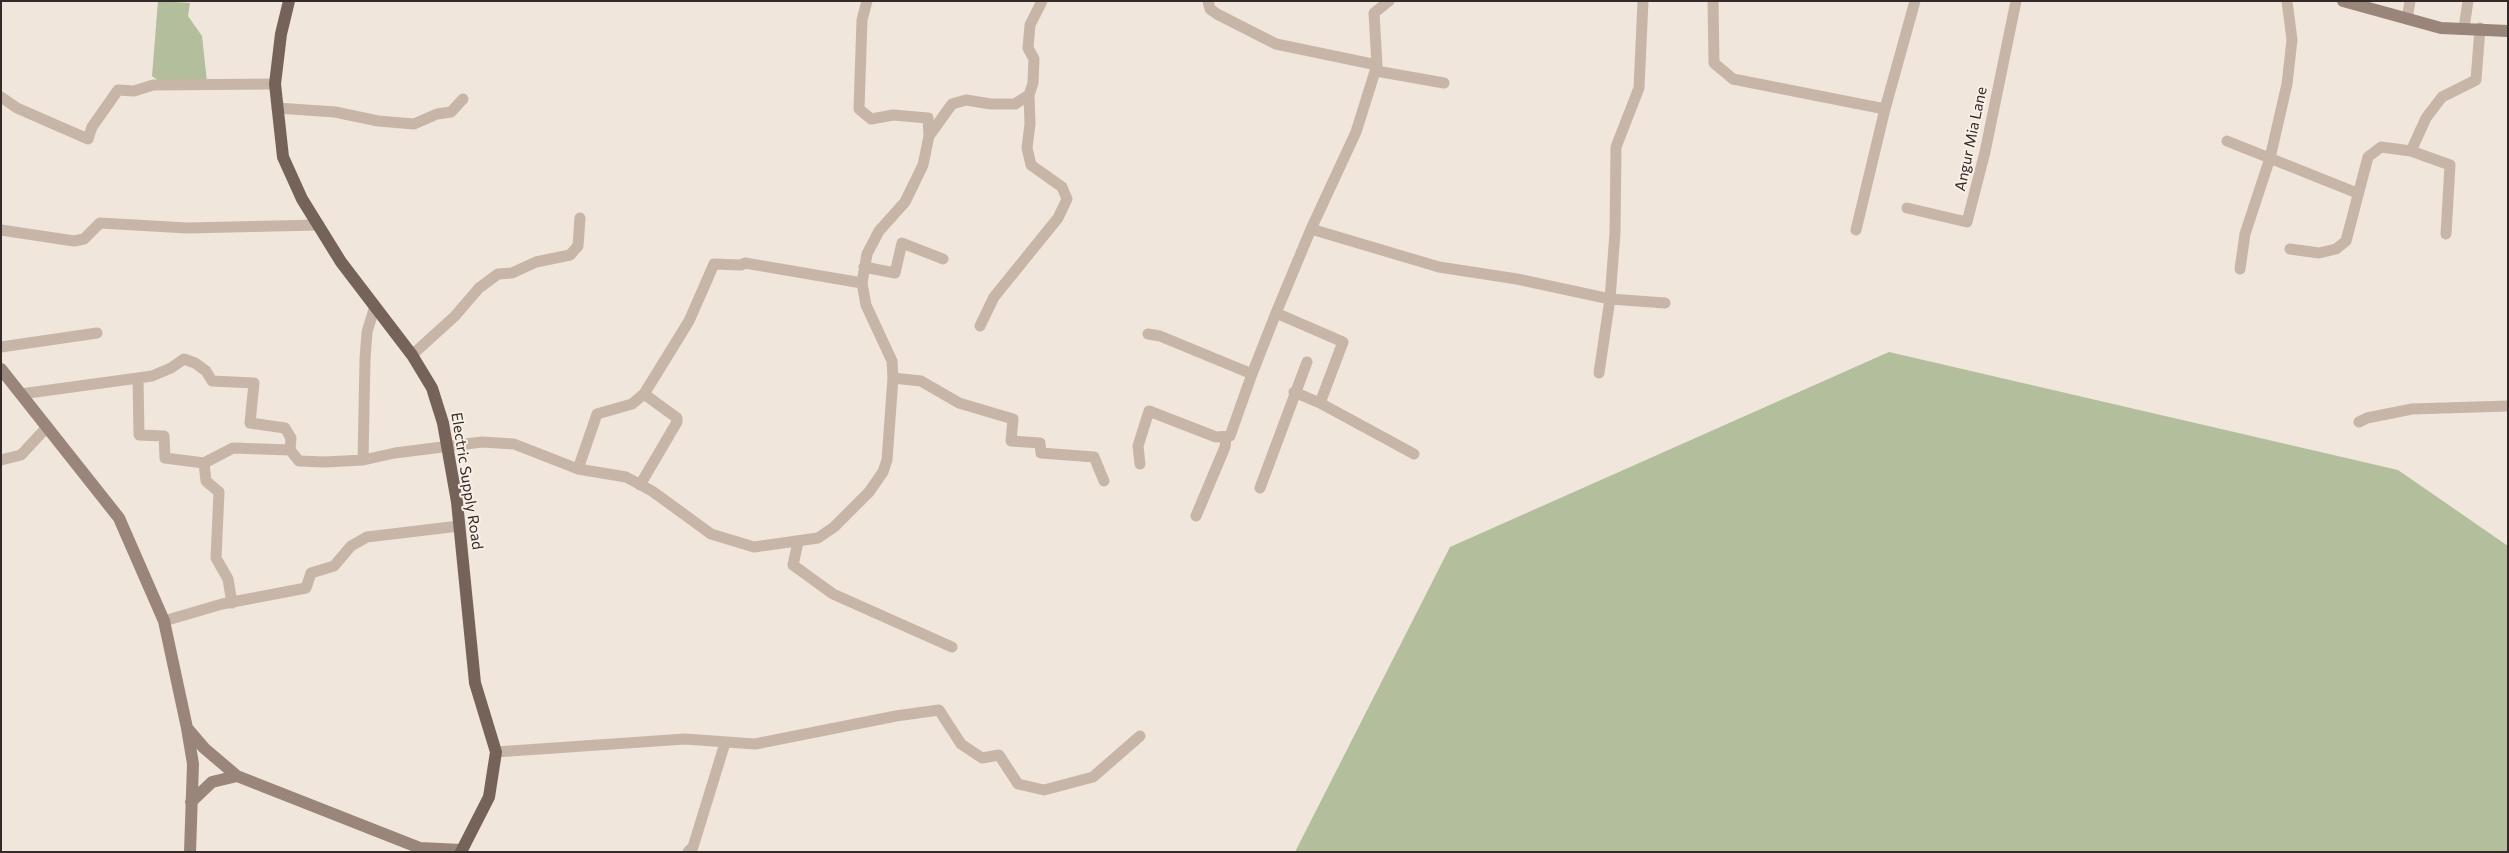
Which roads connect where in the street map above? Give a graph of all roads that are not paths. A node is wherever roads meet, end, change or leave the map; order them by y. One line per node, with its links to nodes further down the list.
1 (289, 1): 20 (main road, Electric Supply Road)
2 (867, 1): 26 (street)
3 (1042, 1): 21 (street)
4 (1208, 1): 18 (street)
5 (1389, 1): 18 (street)
6 (1644, 1): 43 (street)
7 (1713, 1): 25 (street)
8 (1915, 1): 25 (street)
9 (2016, 1): 31 (street, Angur Mia Lane)
10 (2287, 1): 29 (street)
11 (2343, 1): 14 (main road)
12 (2410, 1): 14 (street)
13 (2468, 1): 15 (street)
14 (2407, 19): 15 (main road)
15 (2464, 28): 16 (main road)
16 (2480, 28): 17 (main road); 28 (street)
17 (2508, 31)
18 (1377, 68): 19 (street); 34 (street)
19 (1444, 83)
20 (274, 84): 22 (street); 24 (main road, Electric Supply Road)
21 (1029, 94): 26 (street); 47 (street)
22 (1, 97)
23 (463, 99): 24 (street)
24 (277, 108): 33 (main road, Electric Supply Road)
25 (1885, 109): 36 (street)
26 (929, 136): 40 (street)
27 (2227, 141): 29 (street)
28 (2411, 151): 30 (street); 37 (street)
29 (2270, 158): 30 (street); 41 (street)
30 (2357, 193): 38 (street)
31 (1907, 208)
32 (580, 218): 51 (street)
33 (319, 225): 35 (street); 45 (main road, Electric Supply Road)
34 (1311, 229): 43 (street); 46 (street)
35 (1, 230)
36 (1856, 230)
37 (2446, 234)
38 (2290, 249)
39 (943, 259): 40 (street)
40 (864, 267): 42 (street)
41 (2240, 269)
42 (862, 283): 57 (street); 60 (street)
43 (1610, 299): 44 (street); 54 (street)
44 (1665, 304)
45 (375, 306): 51 (main road, Electric Supply Road); 70 (street)
46 (1276, 313): 55 (street); 61 (street)
47 (980, 326)
48 (97, 333): 50 (street)
49 (1148, 334): 55 (street)
50 (1, 347)
51 (412, 355): 66 (main road, Electric Supply Road)
52 (1307, 362): 58 (street)
53 (1, 369): 59 (main road)
54 (1599, 373)
55 (1252, 374): 65 (street)
56 (138, 378): 59 (street); 67 (street); 71 (street)
57 (893, 378): 74 (street); 79 (street)
58 (1294, 392): 61 (street); 76 (street)
59 (21, 394): 64 (main road)
60 (644, 394): 73 (street); 75 (street)
61 (1320, 403): 68 (street)
62 (2508, 406): 63 (street)
63 (2359, 422)
64 (47, 427): 69 (street); 81 (main road)
65 (1226, 438): 72 (street); 77 (street)
66 (447, 446): 70 (street); 73 (street); 78 (main road, Electric Supply Road)
67 (290, 450): 70 (street); 71 (street)
68 (1414, 454)
69 (1, 460)
70 (363, 460)
71 (204, 463): 80 (street)
72 (1140, 464)
73 (578, 469): 75 (street)
74 (1104, 481)
75 (640, 485): 79 (street)
76 (1260, 488)
77 (1196, 516)
78 (459, 526): 80 (street); 86 (main road, Electric Supply Road)
79 (798, 542): 82 (street)
80 (232, 603): 81 (street)
81 (164, 621): 83 (main road)
82 (952, 647)
83 (187, 728): 87 (main road); 88 (main road)
84 (1140, 736): 85 (street)
85 (724, 743): 86 (street); 92 (street)
86 (496, 752): 90 (main road, Electric Supply Road)
87 (237, 776): 88 (main road); 89 (main road)
88 (191, 802): 91 (main road)
89 (421, 850): 90 (main road)
90 (461, 851)
91 (190, 852)
92 (688, 852)

